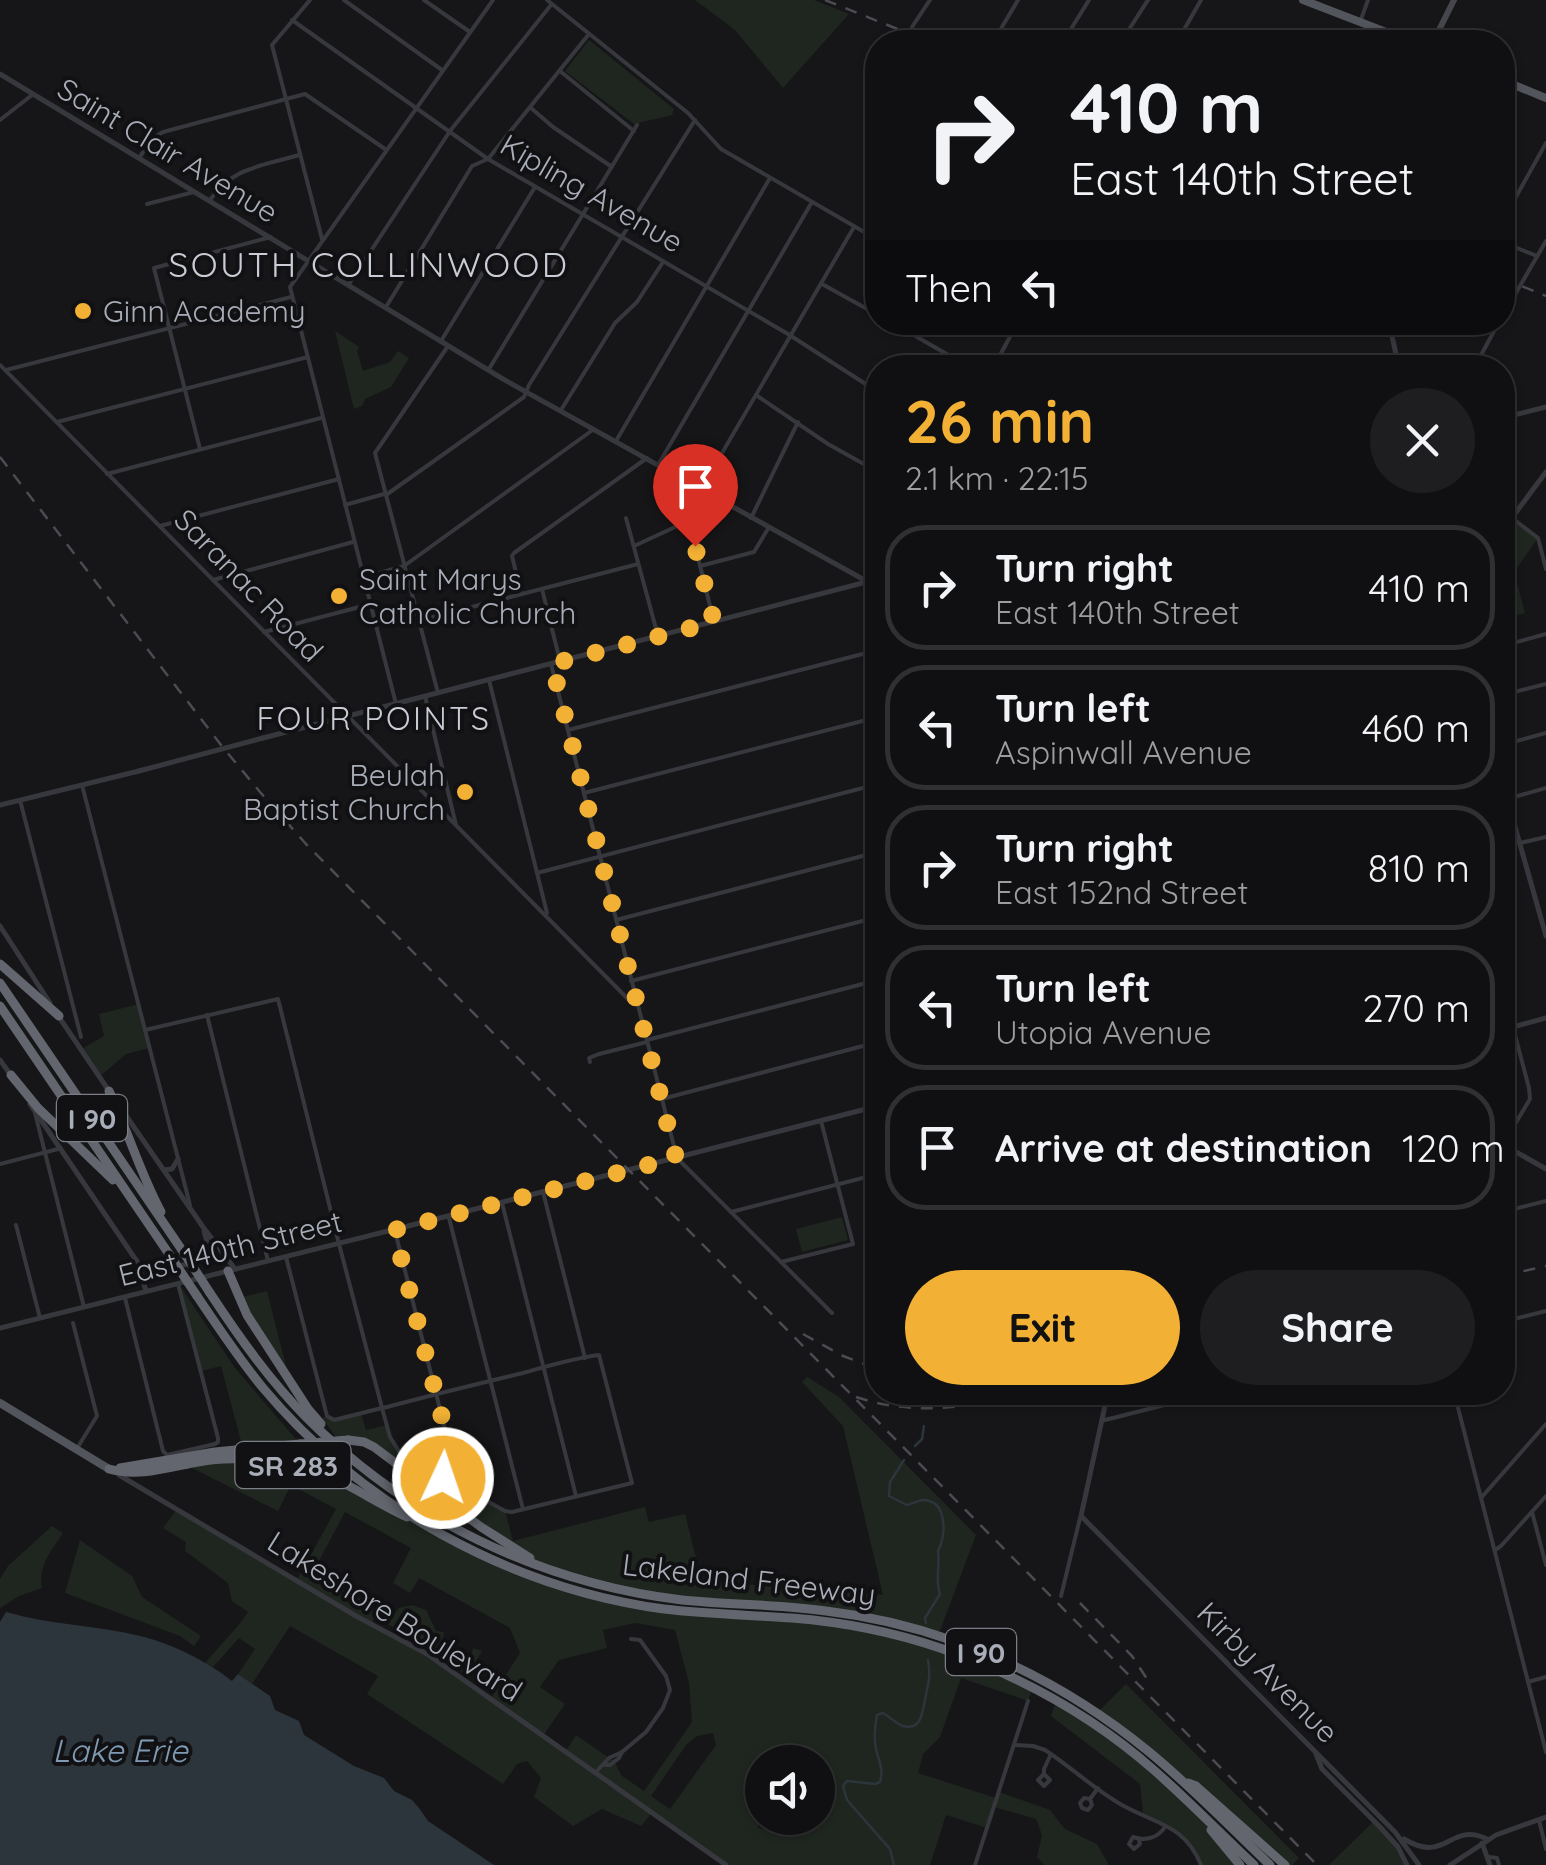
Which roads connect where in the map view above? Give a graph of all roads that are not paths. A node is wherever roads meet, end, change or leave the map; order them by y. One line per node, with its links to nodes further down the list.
1 (310, 0): 14 (street)
2 (344, 0): 25 (street)
3 (424, 0): 23 (street)
4 (492, 0): 23 (street)
5 (930, 0): 16 (street)
6 (1018, 0): 17 (street)
7 (1090, 0): 18 (street)
8 (1148, 0): 19 (street)
9 (1201, 0): 20 (street)
10 (1303, 0): 15 (main road)
11 (1368, 0): 15 (street)
12 (1454, 0): 22 (main road)
13 (550, 2): 24 (street); 37 (street)
14 (292, 20): 31 (street); 34 (street, Kipling Avenue)
15 (1360, 22): 21 (main road)
16 (912, 27)
17 (1000, 30)
18 (1071, 30)
19 (1129, 30)
20 (1184, 30)
21 (1381, 30)
22 (1438, 30)
23 (470, 32): 25 (street)
24 (589, 34): 26 (street); 36 (street)
25 (442, 70): 34 (street)
26 (560, 71): 33 (street); 43 (street)
27 (0, 74): 30 (street, Saint Clair Avenue)
28 (1517, 86): 29 (street); 32 (main road)
29 (1515, 90)
30 (33, 95): 35 (street); 41 (street, Saint Clair Avenue)
31 (285, 98): 39 (street); 40 (street); 41 (street)
32 (1546, 98)
33 (530, 107): 42 (street); 43 (street)
34 (417, 108): 37 (street, Kipling Avenue); 39 (street)
35 (0, 120)
36 (695, 120): 44 (street); 55 (street)
37 (450, 131): 42 (street, Kipling Avenue); 62 (street)
38 (1546, 143): 47 (street)
39 (386, 150): 56 (street)
40 (299, 155): 48 (street); 56 (street)
41 (139, 158): 46 (street, Saint Clair Avenue)
42 (488, 160): 45 (street, Kipling Avenue); 67 (street)
43 (612, 167): 51 (street)
44 (770, 178): 49 (street); 64 (street)
45 (535, 187): 51 (street, Kipling Avenue); 73 (street)
46 (194, 192): 48 (street, Saint Clair Avenue); 50 (street)
47 (1515, 199)
48 (210, 200): 54 (street, Saint Clair Avenue)
49 (812, 202): 52 (street); 69 (street)
50 (147, 204)
51 (584, 214): 55 (street, Kipling Avenue); 79 (street)
52 (854, 227): 53 (street); 63 (street)
53 (865, 233)
54 (271, 237): 60 (street, Saint Clair Avenue); 70 (street)
55 (622, 238): 61 (street, Kipling Avenue); 82 (street)
56 (322, 239): 60 (street)
57 (1546, 240): 59 (street)
58 (1515, 247): 59 (street)
59 (1537, 256): 65 (street)
60 (309, 260): 62 (street, Saint Clair Avenue); 66 (street)
61 (664, 261): 64 (street, Kipling Avenue); 85 (street)
62 (349, 284): 67 (street, Saint Clair Avenue)
63 (822, 284): 68 (street); 72 (street)
64 (706, 286): 69 (street, Kipling Avenue); 91 (street)
65 (1515, 295)
66 (292, 296): 70 (street); 76 (street)
67 (386, 308): 73 (street, Saint Clair Avenue)
68 (865, 308)
69 (748, 310): 72 (street, Kipling Avenue); 94 (street)
70 (170, 328): 78 (street); 81 (street)
71 (913, 335): 75 (street)
72 (792, 336): 80 (street, Kipling Avenue); 83 (street)
73 (440, 340): 74 (street, Saint Clair Avenue)
74 (448, 346): 79 (street, Saint Clair Avenue); 100 (street)
75 (949, 355)
76 (308, 358): 81 (street); 87 (street)
77 (0, 365): 78 (street, Saranac Road)
78 (6, 370): 88 (street, Saranac Road)
79 (488, 370): 82 (street, Saint Clair Avenue)
80 (865, 384)
81 (185, 388): 88 (street); 92 (street)
82 (527, 392): 85 (street, Saint Clair Avenue); 100 (street)
83 (756, 395): 89 (street); 99 (street)
84 (1546, 407): 86 (street)
85 (561, 410): 90 (street, Saint Clair Avenue)
86 (1515, 415)
87 (323, 418): 92 (street); 98 (street)
88 (57, 422): 97 (street, Saranac Road)
89 (798, 422): 95 (street); 105 (street)
90 (594, 429): 91 (street, Saint Clair Avenue); 113 (street)
91 (616, 441): 93 (street, Saint Clair Avenue)
92 (200, 449): 97 (street)
93 (646, 458): 94 (street, Saint Clair Avenue); 121 (street)
94 (658, 465): 99 (street, Saint Clair Avenue)
95 (865, 465)
96 (1546, 472): 103 (street)
97 (107, 474): 108 (street, Saranac Road)
98 (339, 479): 102 (street); 108 (street)
99 (701, 490): 101 (street, Saint Clair Avenue)
100 (386, 494): 102 (street); 113 (street)
101 (724, 504): 105 (street, Saint Clair Avenue); 106 (street)
102 (345, 505): 110 (street)
103 (1515, 514)
104 (626, 518): 111 (street)
105 (751, 518): 109 (street, Saint Clair Avenue)
106 (689, 520): 111 (street); 114 (street)
107 (1515, 520): 115 (street)
108 (160, 526): 117 (street, Saranac Road)
109 (769, 527): 114 (street); 118 (street, Saint Clair Avenue)
110 (355, 542): 116 (street); 117 (street)
111 (634, 546): 112 (street)
112 (638, 564): 120 (street); 127 (street)
113 (404, 566): 116 (street); 123 (street)
114 (700, 566): 124 (street)
115 (1546, 569)
116 (364, 578): 122 (street)
117 (213, 580): 125 (street, Saranac Road)
118 (865, 580)
119 (865, 583): 124 (street)
120 (542, 589): 121 (street); 130 (street)
121 (522, 594): 123 (street)
122 (371, 604): 125 (street); 137 (street)
123 (418, 622): 135 (street)
124 (714, 622): 127 (street)
125 (264, 632): 138 (street, Saranac Road)
126 (1546, 634): 128 (street)
127 (658, 636): 130 (street)
128 (1515, 642)
129 (865, 653): 140 (street)
130 (560, 662): 131 (street)
131 (552, 664): 132 (street); 140 (street)
132 (489, 680): 135 (street); 156 (street)
133 (1546, 684): 134 (street)
134 (1515, 692)
135 (438, 693): 136 (street)
136 (425, 696): 137 (street); 150 (street)
137 (396, 704): 138 (street)
138 (348, 716): 143 (street, bridge); 150 (street, Saranac Road)
139 (865, 720): 146 (street)
140 (568, 730): 146 (street)
141 (1546, 733): 142 (street)
142 (1515, 741)
143 (82, 784): 148 (street); 172 (street)
144 (865, 787): 155 (street)
145 (1546, 788): 147 (street)
146 (584, 794): 155 (street)
147 (1515, 796)
148 (20, 800): 149 (street); 168 (street)
149 (0, 806)
150 (456, 825): 157 (street, Saranac Road)
151 (1515, 826): 153 (street)
152 (1546, 836): 153 (street)
153 (1520, 844): 161 (street)
154 (865, 855): 158 (street)
155 (600, 856): 156 (street); 158 (street)
156 (537, 873): 157 (street)
157 (548, 918): 166 (street, Saranac Road)
158 (616, 920): 163 (street)
159 (865, 920): 163 (street)
160 (0, 926): 168 (street)
161 (1546, 936)
162 (0, 964): 168 (highway)
163 (631, 981): 166 (street)
164 (0, 982): 208 (highway, Lakeland Freeway / I 90)
165 (865, 983): 175 (street)
166 (637, 1004): 175 (street)
167 (0, 1006): 197 (highway, Lakeland Freeway / I 90)
168 (67, 1013): 174 (street); 180 (street)
169 (206, 1015): 172 (street); 207 (street); 210 (street)
170 (1546, 1018): 171 (street)
171 (1515, 1027)
172 (145, 1030): 190 (street)
173 (1515, 1031): 185 (street)
174 (81, 1037)
175 (647, 1041): 178 (street); 181 (street)
176 (865, 1045): 181 (street)
177 (0, 1060): 179 (street)
178 (590, 1062)
179 (11, 1075): 183 (street); 197 (highway)
180 (110, 1091): 193 (street); 208 (highway)
181 (662, 1099): 189 (street)
182 (865, 1109): 184 (street, East 140th Street)
183 (34, 1110): 186 (street); 187 (street)
184 (821, 1120): 189 (street, East 140th Street); 195 (street)
185 (1515, 1125)
186 (60, 1148): 187 (street); 212 (street)
187 (46, 1152): 191 (street); 217 (street)
188 (1515, 1152): 192 (street)
189 (676, 1158): 196 (street, East 140th Street); 202 (street)
190 (178, 1159): 193 (street); 200 (street)
191 (0, 1164)
192 (1546, 1169)
193 (164, 1170): 200 (street)
194 (865, 1177): 195 (street)
195 (837, 1184): 202 (street); 211 (street)
196 (543, 1192): 199 (street, East 140th Street); 224 (street)
197 (130, 1198): 247 (highway, Lakeland Freeway / I 90, bridge)
198 (1546, 1201): 201 (street)
199 (502, 1202): 203 (street, East 140th Street); 225 (street)
200 (191, 1209): 205 (street)
201 (1515, 1209)
202 (730, 1212): 211 (street)
203 (448, 1216): 206 (street, East 140th Street); 226 (street)
204 (16, 1226): 220 (street)
205 (203, 1226): 212 (street); 213 (street)
206 (394, 1230): 207 (street, East 140th Street); 227 (street)
207 (339, 1244): 209 (street, East 140th Street); 232 (street)
208 (184, 1254): 236 (highway, Lakeland Freeway / I 90, bridge)
209 (286, 1257): 210 (street, East 140th Street); 232 (street)
210 (268, 1261): 213 (street, East 140th Street)
211 (782, 1262): 219 (street)
212 (138, 1263): 215 (street)
213 (232, 1270): 214 (street, East 140th Street); 236 (highway)
214 (178, 1284): 215 (street, East 140th Street); 216 (street)
215 (146, 1291): 216 (street, East 140th Street)
216 (124, 1298): 217 (street, East 140th Street)
217 (84, 1308): 220 (street, East 140th Street)
218 (1546, 1311): 221 (street)
219 (832, 1313)
220 (40, 1318): 223 (street, East 140th Street)
221 (1515, 1319)
222 (74, 1323): 235 (street)
223 (1, 1325)
224 (585, 1358): 225 (street); 241 (street)
225 (544, 1367): 226 (street); 241 (street)
226 (490, 1381): 227 (street); 244 (street)
227 (436, 1394): 232 (street); 239 (street)
228 (0, 1403): 235 (main road, SR 283)
229 (1105, 1405): 233 (street)
230 (1165, 1405): 233 (street)
231 (1457, 1405): 243 (street)
232 (382, 1408): 239 (street)
233 (1102, 1421): 246 (street)
234 (1546, 1424): 243 (street)
235 (78, 1451): 237 (main road, SR 283)
236 (345, 1454): 250 (highway, Lakeland Freeway / I 90)
237 (108, 1469): 238 (highway, SR 283); 240 (street, Lakeshore Boulevard); 250 (highway, SR 283, bridge)
238 (146, 1472): 240 (highway); 247 (highway, SR 283)
239 (443, 1478): 244 (street)
240 (136, 1483): 261 (street, Lakeshore Boulevard)
241 (576, 1496): 244 (street)
242 (1546, 1496): 245 (street)
243 (1481, 1498): 248 (street)
244 (523, 1509)
245 (1532, 1511): 248 (street); 249 (street)
246 (1081, 1516): 251 (street); 258 (street, Kirby Avenue)
247 (428, 1527): 266 (highway, Lakeland Freeway / I 90)
248 (1495, 1550): 254 (street)
249 (1546, 1565)
250 (554, 1572): 263 (highway, Lakeland Freeway / I 90)
251 (1061, 1596)
252 (631, 1639): 261 (street)
253 (1546, 1678): 254 (street)
254 (1528, 1682): 256 (street)
255 (1028, 1701): 257 (street)
256 (1544, 1739): 259 (street)
257 (1014, 1744): 260 (street); 275 (street)
258 (1314, 1752): 269 (street, Kirby Avenue); 281 (street)
259 (1546, 1752)
260 (1052, 1754): 262 (street); 264 (street)
261 (595, 1773): 274 (street, Lakeshore Boulevard)
262 (1044, 1774)
263 (1181, 1780): 279 (highway, Lakeland Freeway / I 90); 280 (highway)
264 (1098, 1788): 265 (street); 268 (street)
265 (1090, 1800)
266 (1201, 1815): 277 (highway); 278 (highway, Lakeland Freeway / I 90)
267 (1542, 1818): 271 (street); 272 (street)
268 (1166, 1826): 270 (street); 276 (street)
269 (1395, 1832): 271 (street); 282 (street, Kirby Avenue)
270 (1139, 1840)
271 (1484, 1841): 273 (street); 283 (street)
272 (1546, 1849)
273 (1489, 1857): 284 (street); 285 (street)
274 (726, 1865)
275 (975, 1865)
276 (1202, 1865)
277 (1240, 1865)
278 (1254, 1865)
279 (1270, 1865)
280 (1285, 1865)
281 (1407, 1865)
282 (1419, 1865)
283 (1450, 1865)
284 (1490, 1865)
285 (1499, 1865)

